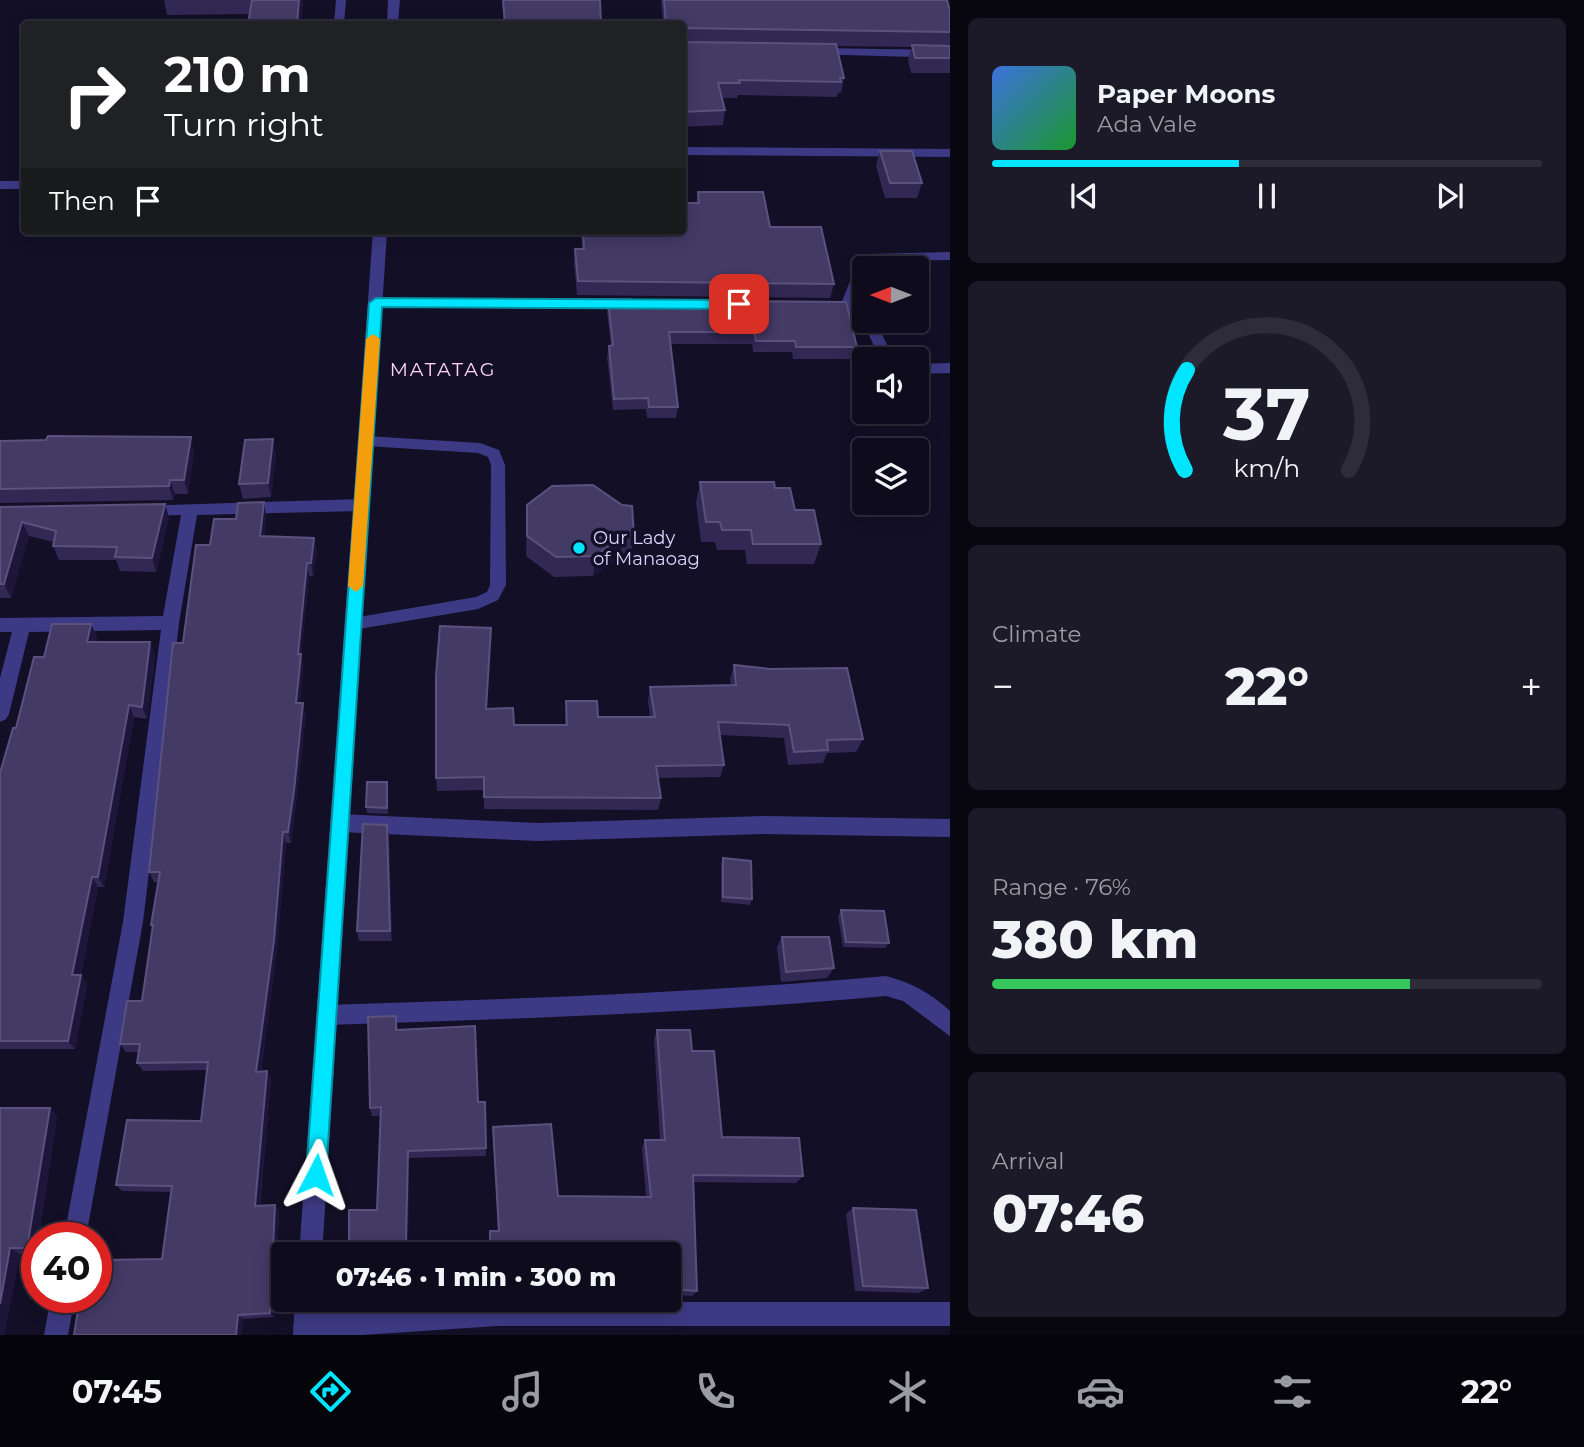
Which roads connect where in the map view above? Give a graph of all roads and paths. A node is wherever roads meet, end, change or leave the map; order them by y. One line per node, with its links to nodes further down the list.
1 (341, 0): 3 (lane)
2 (394, 0): 4 (street)
3 (339, 21)
4 (393, 21)
5 (806, 52): 6 (street)
6 (950, 54)
7 (686, 151): 8 (street)
8 (950, 153)
9 (0, 185): 10 (street)
10 (21, 185)
11 (380, 235): 13 (street)
12 (950, 256): 16 (street)
13 (376, 303): 14 (street); 20 (street)
14 (645, 303)
15 (806, 305): 16 (street)
16 (847, 306): 17 (street)
17 (852, 309)
18 (950, 368): 19 (street)
19 (929, 369)
20 (366, 441): 21 (street); 26 (lane)
21 (362, 505): 22 (street); 26 (street)
22 (190, 509): 23 (street); 24 (street)
23 (122, 510)
24 (170, 623): 25 (street); 33 (street)
25 (22, 624): 27 (street); 28 (street)
26 (353, 624): 29 (street)
27 (0, 625)
28 (0, 714)
29 (340, 823): 30 (street); 31 (street)
30 (950, 828)
31 (326, 1015): 32 (street); 34 (street)
32 (950, 1027)
33 (78, 1222)
34 (311, 1242)
35 (306, 1312): 38 (street)
36 (61, 1313): 39 (street)
37 (950, 1314): 38 (street)
38 (305, 1331)
39 (56, 1335)

